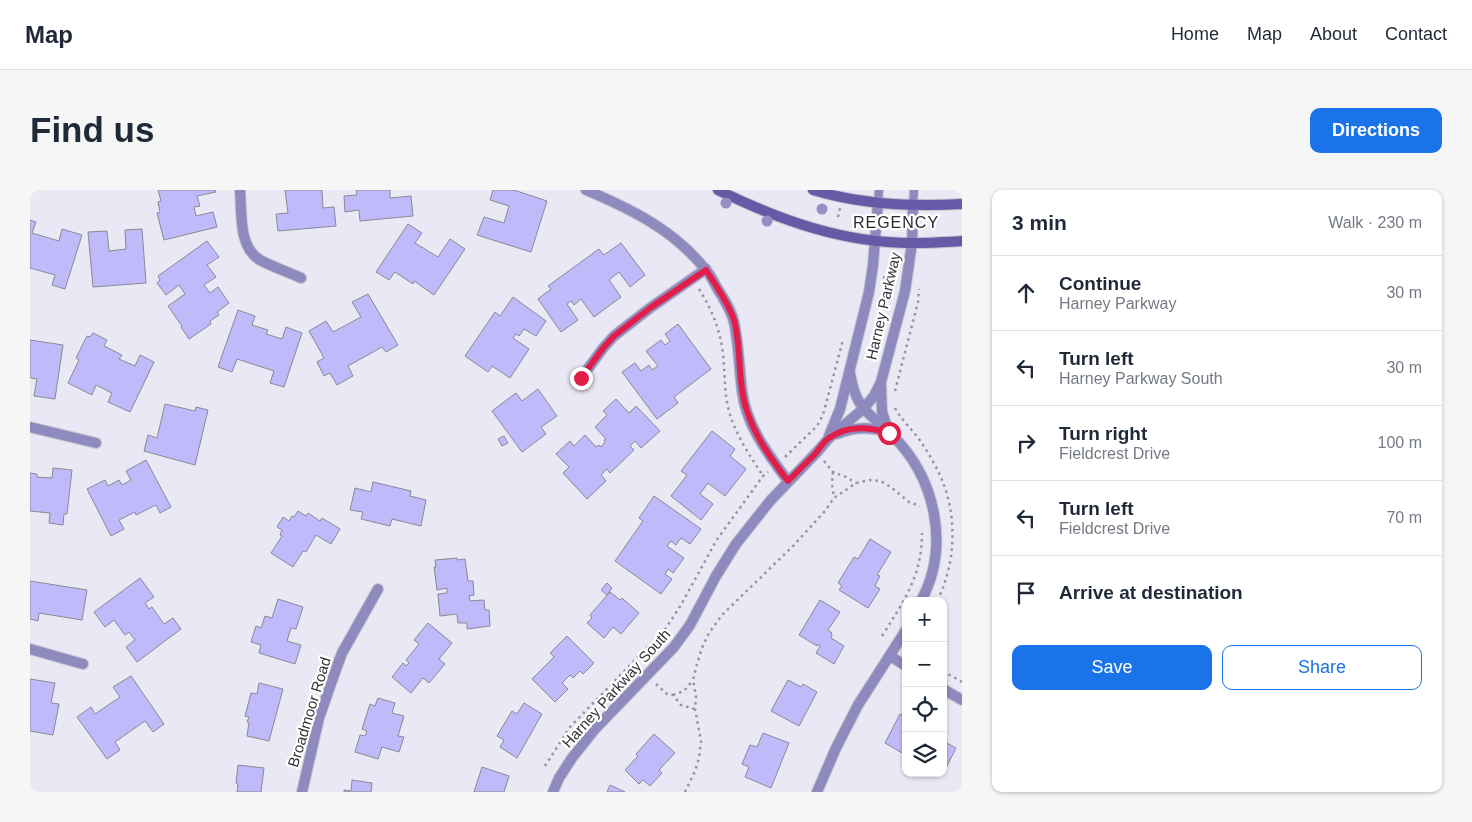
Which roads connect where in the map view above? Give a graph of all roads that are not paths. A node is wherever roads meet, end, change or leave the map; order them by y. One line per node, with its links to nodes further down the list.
1 (240, 190): 14 (street)
2 (586, 190): 13 (street)
3 (718, 190): 11 (main road)
4 (813, 190): 7 (main road)
5 (879, 190): 7 (lane)
6 (914, 190): 9 (lane)
7 (878, 203): 9 (main road); 11 (street, Harney Parkway)
8 (962, 204): 9 (main road)
9 (913, 205): 12 (street, Harney Parkway)
10 (962, 240): 12 (main road)
11 (875, 241): 12 (main road); 15 (street, Harney Parkway)
12 (912, 243): 17 (street, Harney Parkway)
13 (706, 270): 16 (street); 23 (street)
14 (301, 278)
15 (850, 373): 18 (street, Harney Parkway); 21 (street, Harney Parkway)
16 (581, 378)
17 (881, 382): 18 (street, Harney Parkway); 20 (street, Harney Parkway)
18 (863, 409): 20 (street); 21 (street, Harney Parkway)
19 (30, 427): 22 (street)
20 (889, 433): 21 (street); 25 (street)
21 (828, 438): 23 (street, Harney Parkway South)
22 (96, 443)
23 (788, 481): 34 (street, Harney Parkway South)
24 (378, 589): 33 (street, Broadmoor Road)
25 (923, 597)
26 (902, 636): 28 (street)
27 (30, 649): 29 (street)
28 (890, 656): 30 (street); 35 (street)
29 (83, 664)
30 (902, 664)
31 (947, 691): 32 (street)
32 (962, 700)
33 (302, 792)
34 (554, 792)
35 (817, 792)

